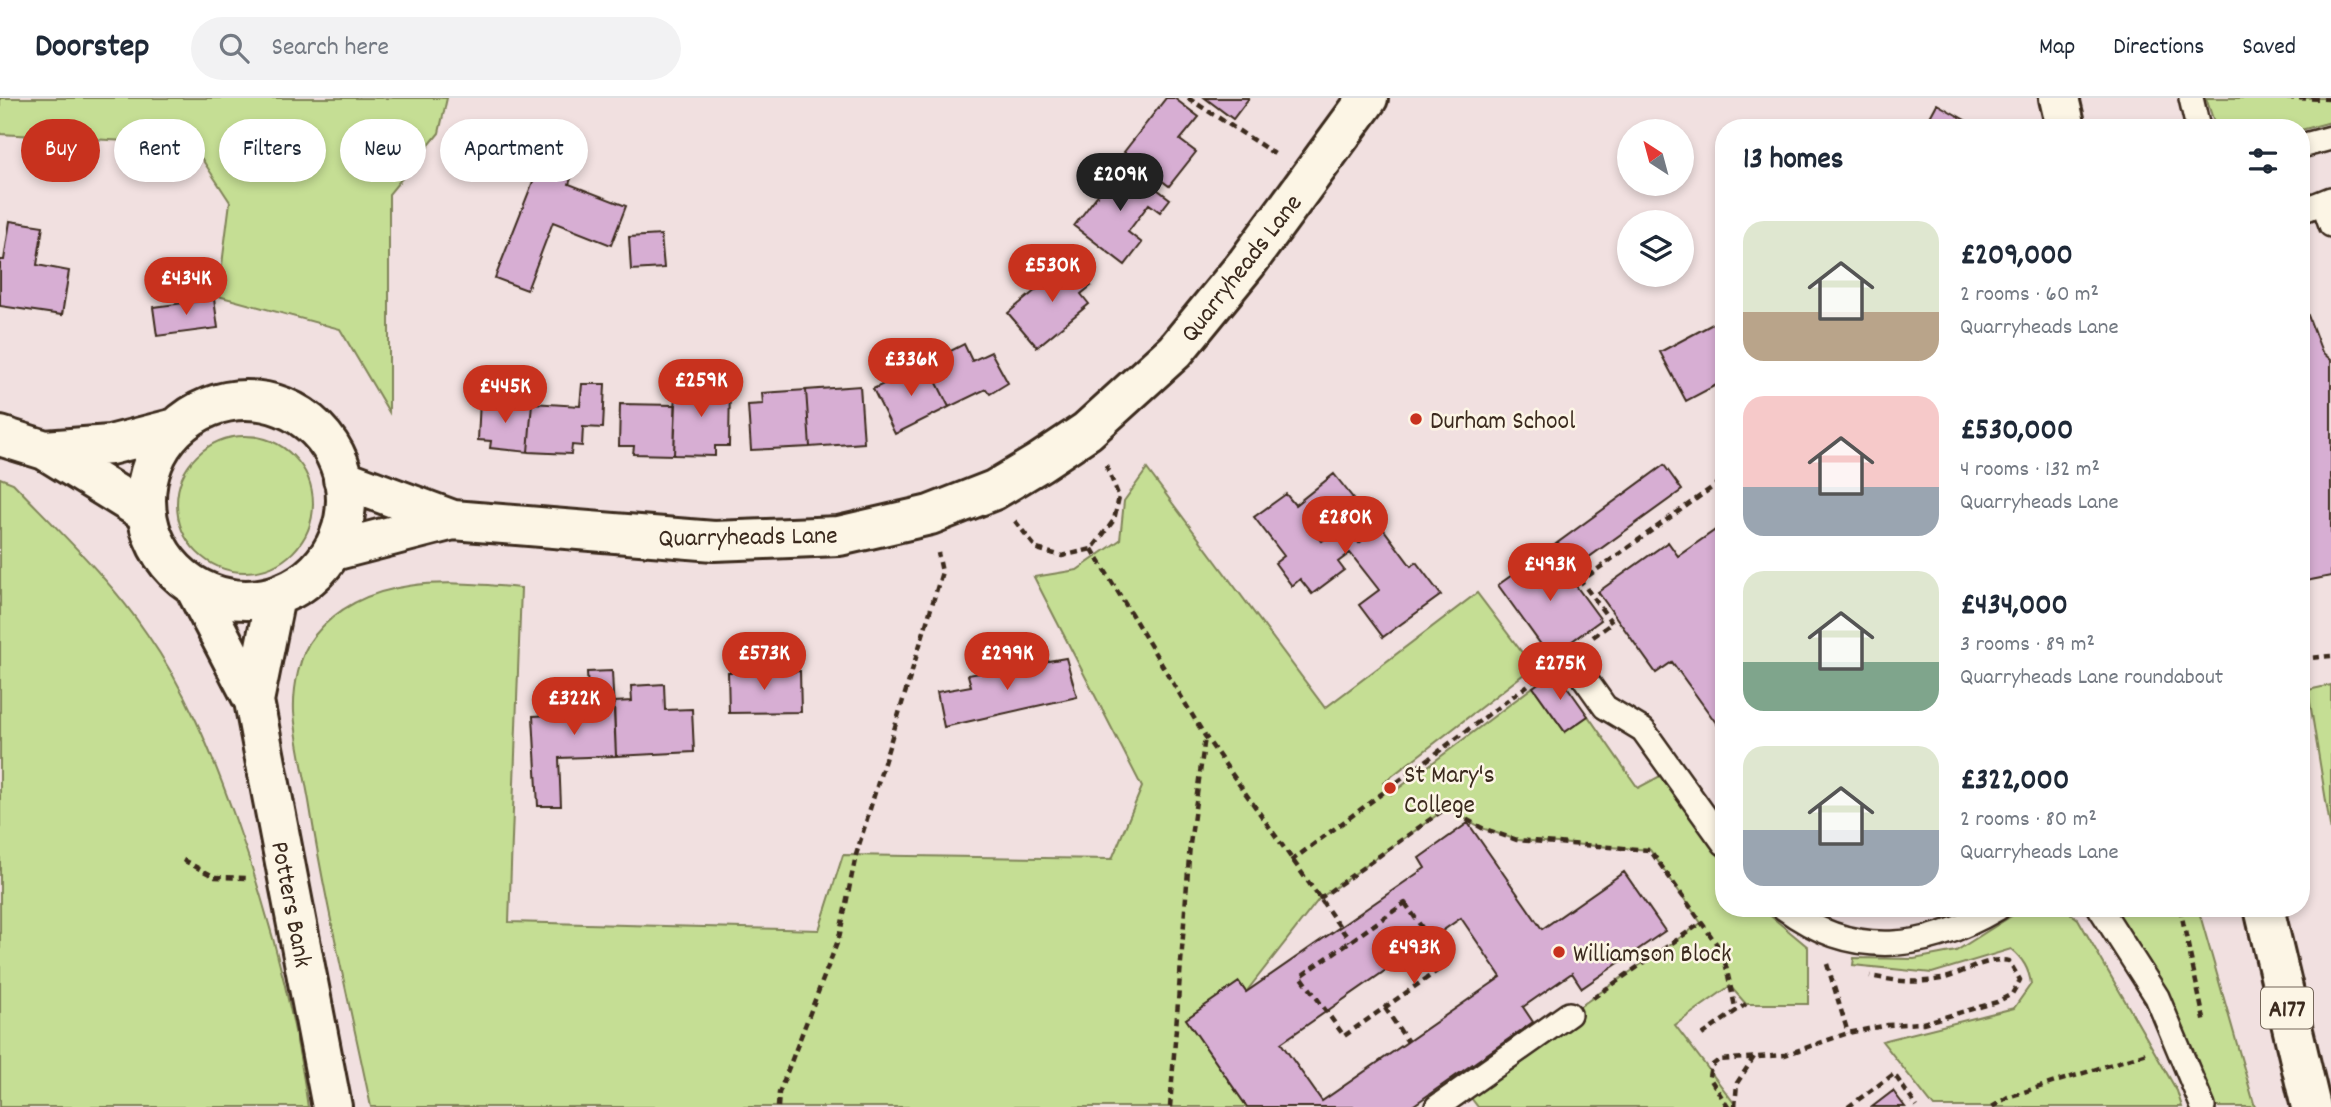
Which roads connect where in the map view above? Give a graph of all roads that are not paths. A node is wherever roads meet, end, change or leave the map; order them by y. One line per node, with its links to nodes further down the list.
1 (1368, 98): 15 (street, Quarryheads Lane)
2 (2059, 98): 4 (street)
3 (2190, 98): 5 (lane)
4 (2065, 119)
5 (2196, 119)
6 (2331, 138): 7 (lane)
7 (2310, 144)
8 (2329, 210): 9 (lane)
9 (2310, 211)
10 (176, 428): 12 (street); 13 (street); 14 (street)
11 (0, 436): 12 (street)
12 (45, 450): 14 (street)
13 (343, 479): 15 (street); 16 (street)
14 (145, 512): 17 (street)
15 (453, 520): 16 (street)
16 (333, 551): 18 (street)
17 (195, 588): 18 (street); 20 (street, Potters Bank)
18 (275, 597): 20 (street, Potters Bank)
19 (1569, 655): 21 (lane)
20 (254, 701): 27 (street, Potters Bank)
21 (1715, 831)
22 (1796, 917): 23 (lane)
23 (1983, 917)
24 (2106, 917): 29 (lane)
25 (2266, 917): 30 (street, A177)
26 (1569, 1014): 28 (lane)
27 (332, 1107)
28 (1437, 1107)
29 (2203, 1107)
30 (2311, 1107)

